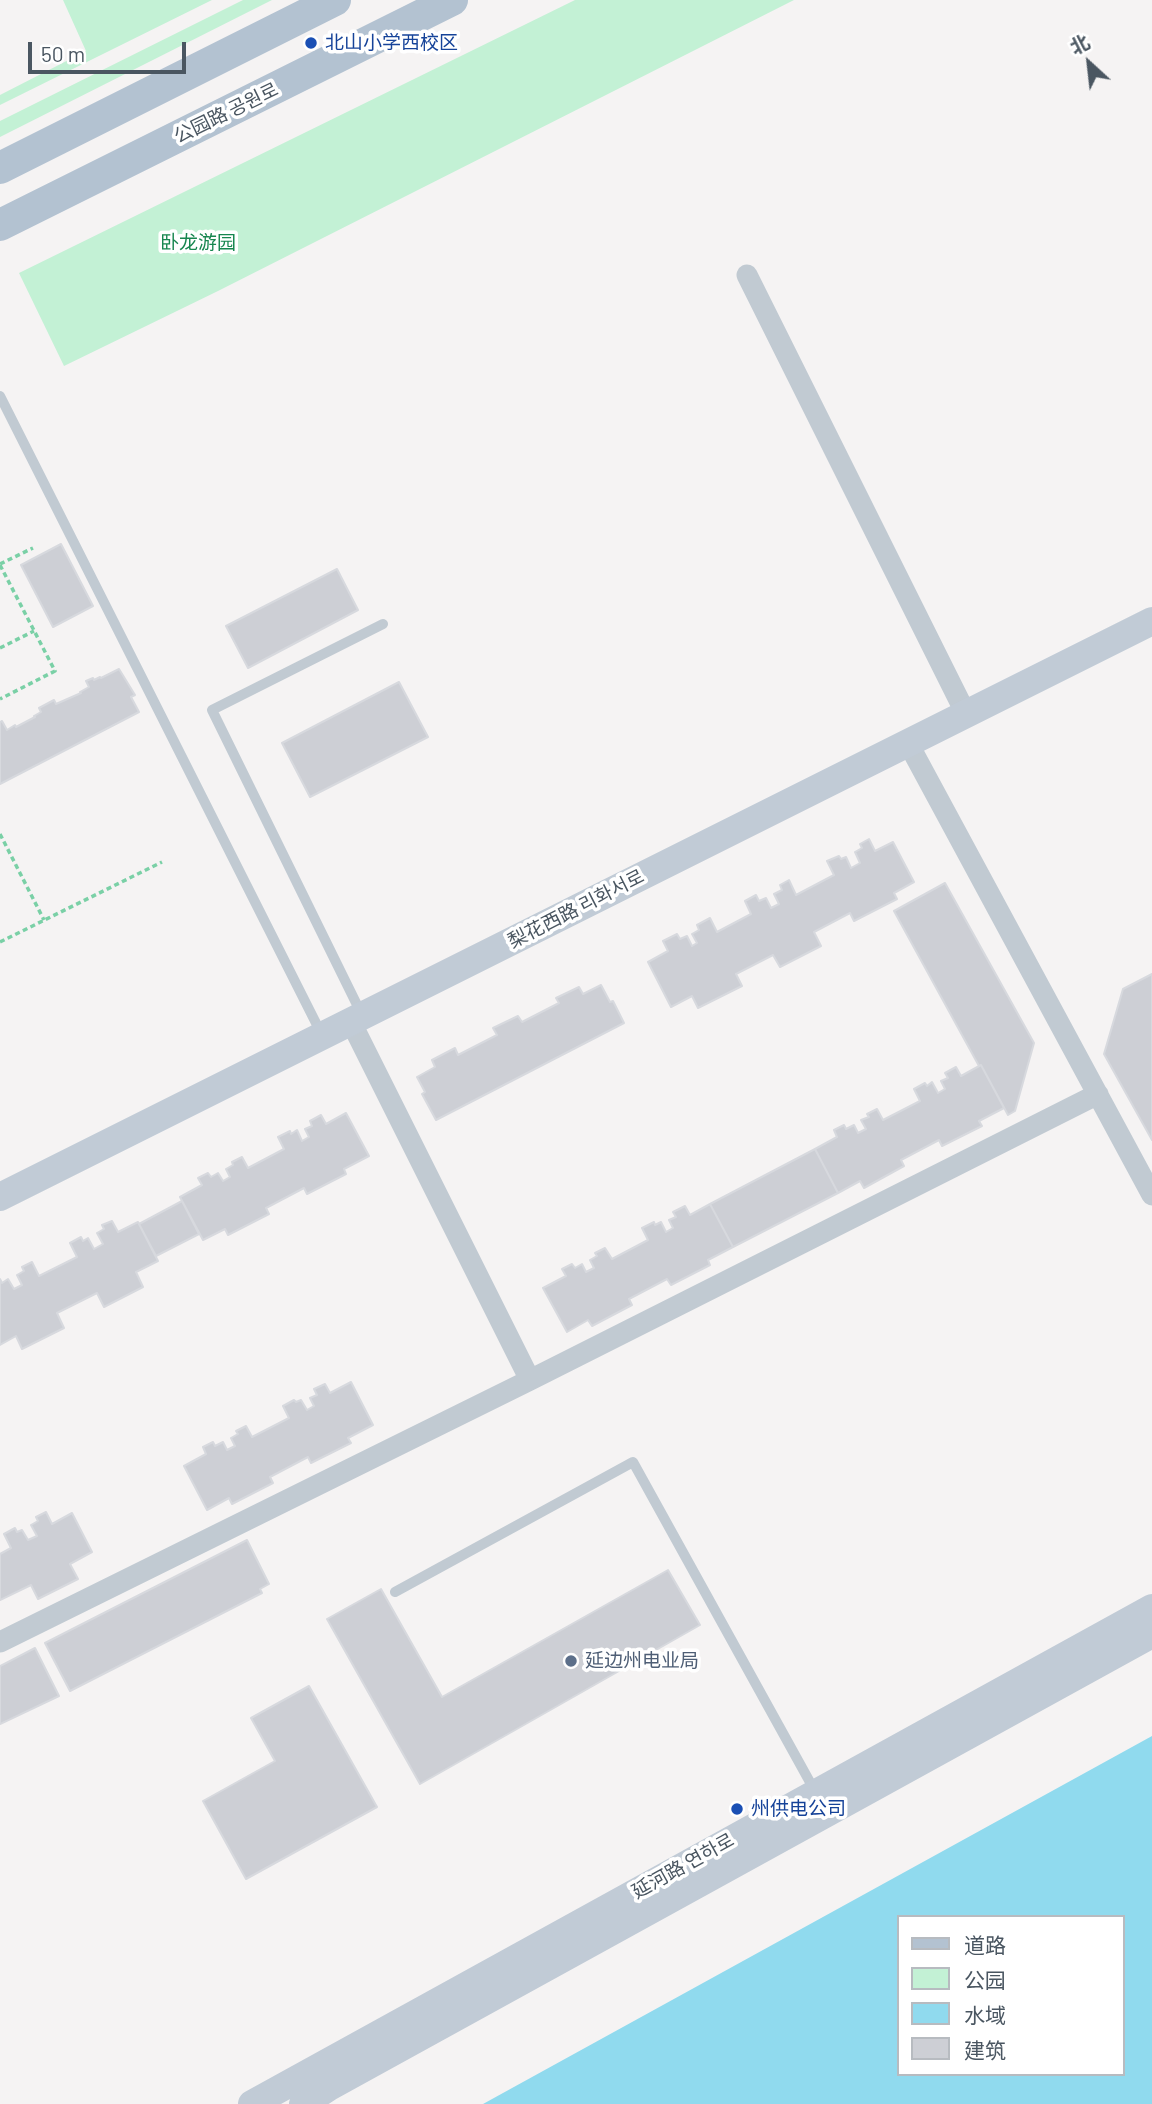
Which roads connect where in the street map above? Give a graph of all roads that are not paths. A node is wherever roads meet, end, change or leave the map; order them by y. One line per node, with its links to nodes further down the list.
1 (335, 0): 3 (main road)
2 (453, 0): 4 (main road, 公园路 공원로)
3 (0, 168)
4 (0, 225)
5 (747, 275): 9 (street)
6 (0, 397): 12 (lane)
7 (1152, 621): 9 (main road, 梨花西路 리화서로)
8 (383, 624): 11 (lane)
9 (966, 714): 10 (main road, 梨花西路 리화서로)
10 (908, 743): 11 (main road, 梨花西路 리화서로); 13 (street)
11 (357, 1019): 12 (main road, 梨花西路 리화서로); 16 (street)
12 (322, 1036): 15 (main road, 梨花西路 리화서로)
13 (1098, 1094): 14 (street); 16 (street)
14 (1152, 1195)
15 (0, 1197)
16 (530, 1380): 20 (street)
17 (395, 1592): 21 (lane)
18 (1152, 1608): 21 (main road, 延河路 연하로)
19 (1152, 1634): 23 (main road, 延河路 연하로)
20 (0, 1642)
21 (816, 1793): 22 (main road, 延河路 연하로)
22 (252, 2104)
23 (303, 2104)

